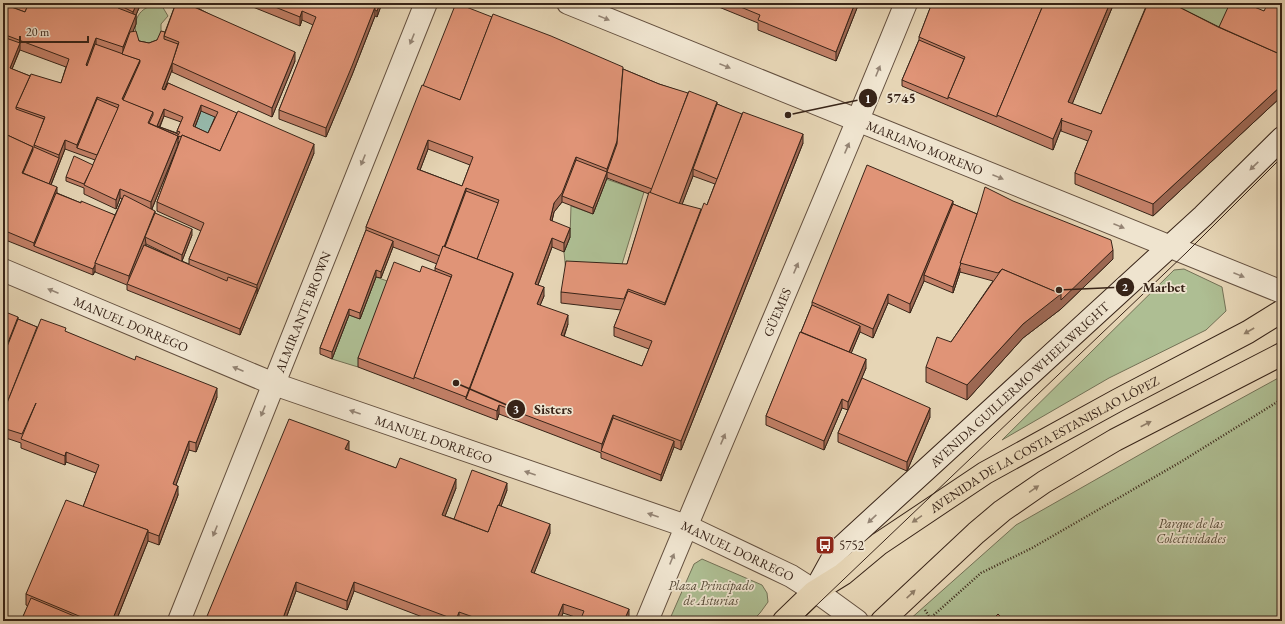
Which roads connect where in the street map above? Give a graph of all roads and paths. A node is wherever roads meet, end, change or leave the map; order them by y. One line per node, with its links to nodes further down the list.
1 (426, 3): 11 (street, ALMIRANTE BROWN, one-way to 11)
2 (568, 3): 4 (street, MARIANO MORENO, one-way to 4)
3 (906, 3): 4 (street, GÜEMES, one-way to 3)
4 (858, 121): 6 (street, MARIANO MORENO, one-way to 6); 13 (street, GÜEMES, one-way to 4)
5 (1282, 138): 6 (street, AVENIDA GUILLERMO WHEELWRIGHT, one-way to 6)
6 (1169, 247): 8 (street, MARIANO MORENO, one-way to 8); 14 (street, AVENIDA GUILLERMO WHEELWRIGHT, one-way to 14)
7 (3, 270): 11 (street, MANUEL DORREGO, one-way to 7)
8 (1282, 292)
9 (1282, 310): 14 (main road, AVENIDA DE LA COSTA ESTANISLAO LÓPEZ, one-way to 14)
10 (1282, 354): 20 (main road, one-way to 10)
11 (274, 384): 13 (street, MANUEL DORREGO, one-way to 11); 16 (street, ALMIRANTE BROWN, one-way to 16)
12 (1282, 399): 15 (path)
13 (686, 526): 14 (street, MANUEL DORREGO); 17 (street, GÜEMES, one-way to 13)
14 (814, 592): 18 (main road, AVENIDA GUILLERMO WHEELWRIGHT); 19 (street, MANUEL DORREGO)
15 (931, 617): 21 (path); 22 (path)
16 (179, 621)
17 (647, 621)
18 (784, 621)
19 (857, 621)
20 (882, 621)
21 (927, 621)
22 (932, 621)

